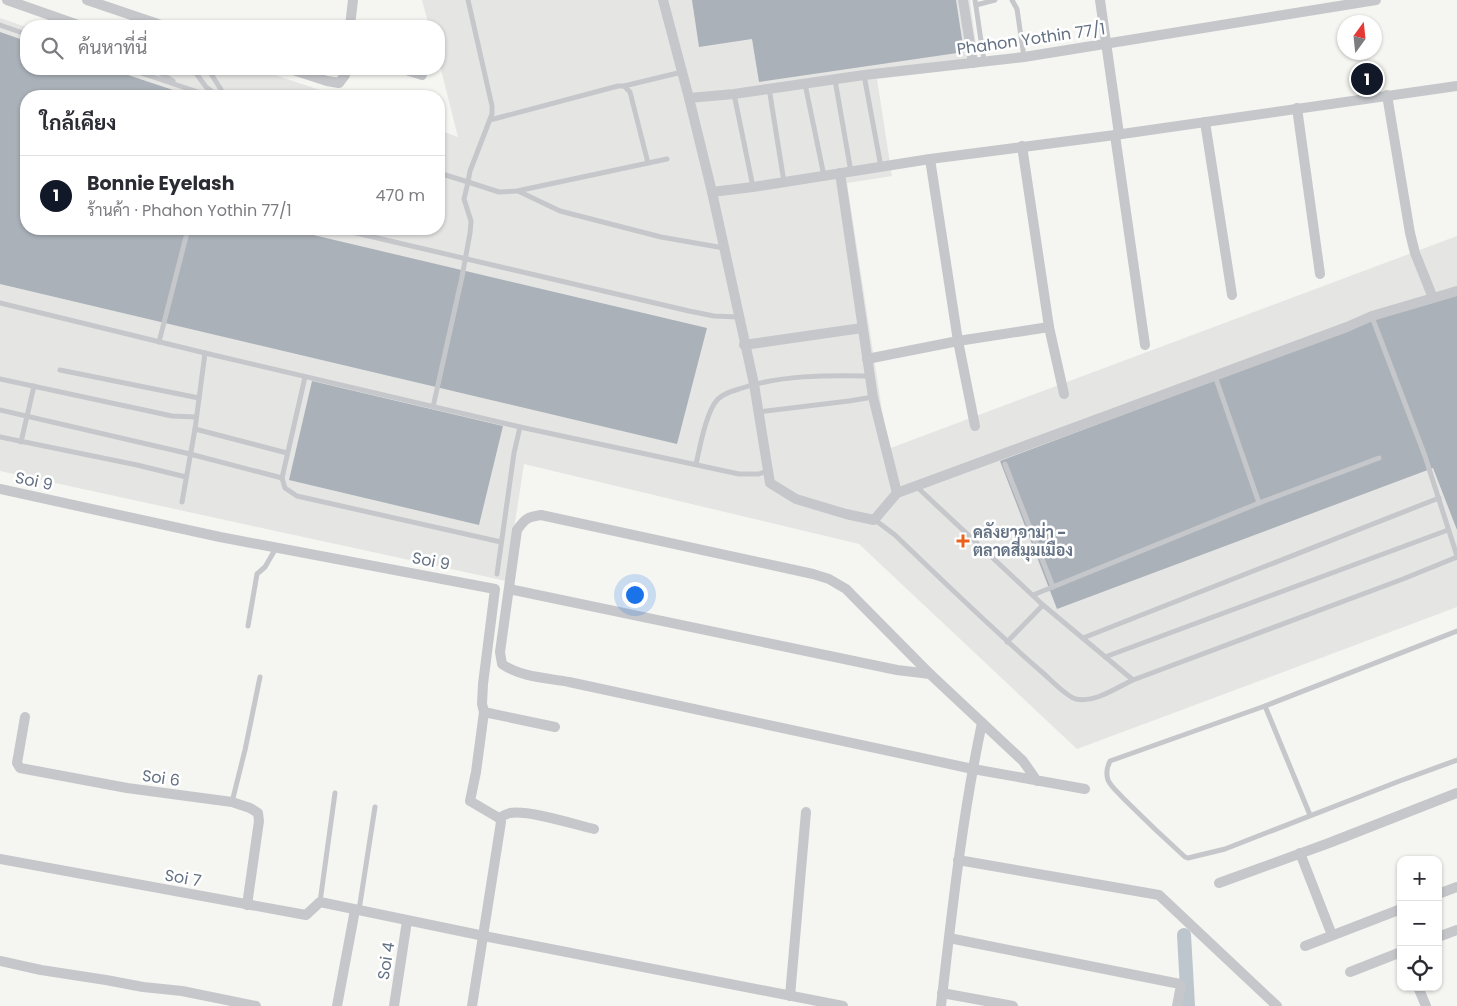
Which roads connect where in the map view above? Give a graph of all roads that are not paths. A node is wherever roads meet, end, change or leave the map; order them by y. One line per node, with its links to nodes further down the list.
1 (7, 0): 12 (street)
2 (87, 0): 13 (street)
3 (353, 0): 14 (street)
4 (468, 0): 41 (lane)
5 (663, 0): 20 (street)
6 (963, 0): 19 (street)
7 (995, 0): 11 (lane)
8 (1012, 0): 18 (lane)
9 (1100, 0): 17 (street)
10 (1376, 0): 17 (street, Phahon Yothin 77/1)
11 (976, 3): 19 (lane)
12 (64, 20)
13 (146, 20)
14 (351, 20)
15 (0, 25): 16 (lane)
16 (20, 32)
17 (1106, 44): 18 (street, Phahon Yothin 77/1); 43 (street)
18 (1024, 57): 19 (street, Phahon Yothin 77/1)
19 (979, 62): 27 (street, Phahon Yothin 77/1)
20 (682, 72): 30 (lane); 39 (street)
21 (147, 75): 32 (lane)
22 (164, 75): 32 (lane)
23 (197, 75): 35 (lane)
24 (212, 75): 36 (lane)
25 (308, 75): 26 (street)
26 (344, 75)
27 (864, 75): 28 (street, Phahon Yothin 77/1); 48 (lane)
28 (834, 79): 29 (street, Phahon Yothin 77/1); 49 (lane)
29 (805, 83): 33 (street, Phahon Yothin 77/1); 52 (lane)
30 (624, 86): 41 (lane); 47 (lane)
31 (1457, 86): 38 (street)
32 (186, 88): 34 (lane)
33 (769, 88): 37 (street, Phahon Yothin 77/1); 54 (lane)
34 (192, 90)
35 (210, 90)
36 (221, 90)
37 (734, 94): 39 (street, Phahon Yothin 77/1); 55 (lane)
38 (1387, 95): 40 (street); 65 (street)
39 (689, 98): 57 (street)
40 (1297, 108): 42 (street); 62 (street)
41 (490, 120): 53 (lane)
42 (1205, 122): 43 (street); 64 (street)
43 (1117, 134): 44 (street); 74 (street)
44 (1022, 146): 46 (street); 69 (street)
45 (666, 159): 47 (lane)
46 (930, 159): 48 (street); 71 (street)
47 (648, 163): 56 (lane)
48 (881, 167): 49 (street)
49 (852, 172): 50 (street)
50 (840, 174): 52 (street); 70 (street)
51 (445, 175): 53 (lane)
52 (824, 176): 54 (street)
53 (468, 182): 56 (lane); 61 (lane)
54 (784, 182): 55 (street)
55 (753, 187): 57 (street)
56 (517, 191): 60 (lane)
57 (712, 192): 60 (street)
58 (186, 235): 72 (lane)
59 (365, 235): 61 (lane)
60 (724, 248): 68 (street)
61 (465, 258): 68 (lane); 87 (lane)
62 (1320, 274)
63 (1457, 292): 65 (street)
64 (1232, 294)
65 (1433, 298): 67 (street)
66 (0, 303): 72 (lane)
67 (1372, 316): 79 (street); 108 (lane)
68 (738, 317): 73 (street)
69 (1049, 327): 71 (street); 84 (street)
70 (862, 328): 73 (street); 76 (street)
71 (958, 341): 76 (street); 92 (street)
72 (159, 342): 75 (lane)
73 (744, 345): 82 (street)
74 (1145, 345)
75 (205, 354): 80 (lane); 86 (lane)
76 (867, 359): 78 (street)
77 (60, 370): 86 (lane)
78 (870, 376): 82 (lane); 85 (street)
79 (1215, 376): 105 (street); 110 (lane)
80 (305, 377): 87 (lane); 97 (lane)
81 (0, 379): 83 (lane)
82 (754, 384): 89 (street); 100 (lane)
83 (34, 386): 90 (lane); 91 (lane)
84 (1064, 394)
85 (873, 397): 89 (lane); 107 (street)
86 (199, 398): 91 (lane)
87 (433, 407): 93 (lane)
88 (0, 410): 90 (lane)
89 (758, 412): 102 (street)
90 (28, 417): 96 (lane); 98 (lane)
91 (196, 417): 94 (lane)
92 (975, 426)
93 (520, 427): 100 (lane); 113 (lane)
94 (195, 429): 97 (lane); 98 (lane)
95 (0, 437): 96 (lane)
96 (21, 442): 103 (lane)
97 (287, 453): 104 (lane)
98 (190, 454): 103 (lane); 104 (lane)
99 (1379, 458): 110 (lane)
100 (696, 464): 102 (lane)
101 (1005, 464): 117 (lane)
102 (767, 470): 111 (street)
103 (186, 477): 109 (lane)
104 (282, 478): 113 (lane)
105 (917, 487): 107 (street); 119 (lane)
106 (0, 489): 114 (street, Soi 9)
107 (897, 494): 111 (street)
108 (1439, 498): 112 (lane); 123 (lane)
109 (182, 502)
110 (1259, 503): 117 (lane)
111 (874, 520): 124 (lane)
112 (1448, 530): 115 (lane); 125 (lane)
113 (501, 542): 116 (lane)
114 (276, 548): 121 (lane); 130 (street, Soi 9)
115 (1457, 557): 128 (lane)
116 (496, 574)
117 (1053, 587): 119 (lane)
118 (509, 590): 126 (street); 126 (street); 135 (street)
119 (1033, 596): 120 (lane)
120 (1043, 605): 123 (lane); 124 (lane)
121 (248, 626)
122 (1457, 631): 129 (lane)
123 (1083, 638): 125 (lane)
124 (1007, 642): 128 (lane)
125 (1105, 657): 128 (lane)
126 (930, 674): 132 (street)
127 (260, 677): 140 (lane)
128 (1132, 680)
129 (1266, 706): 143 (lane); 143 (lane)
130 (484, 712): 133 (street); 144 (street, Soi 9)
131 (25, 717): 140 (street, Soi 6)
132 (982, 723): 135 (street); 136 (street)
133 (555, 727)
134 (1457, 760): 143 (lane)
135 (973, 769): 136 (street); 148 (street)
136 (1037, 780): 137 (street)
137 (1086, 789)
138 (335, 793): 152 (lane)
139 (1457, 793): 146 (street)
140 (232, 802): 153 (street, Soi 6)
141 (375, 807): 154 (lane)
142 (806, 812): 168 (street)
143 (1310, 816)
144 (499, 818): 145 (street); 158 (street)
145 (594, 829)
146 (1300, 853): 149 (street); 159 (street)
147 (0, 859): 153 (street, Soi 7)
148 (958, 860): 161 (street); 177 (street)
149 (1219, 883)
150 (1457, 887): 151 (street)
151 (1442, 893)
152 (320, 902): 153 (street, Soi 7); 154 (street)
153 (247, 905)
154 (357, 911): 156 (street); 170 (street)
155 (1397, 911): 159 (street)
156 (408, 921): 158 (street); 171 (street, Soi 4)
157 (1457, 930): 160 (street)
158 (484, 936): 168 (street); 172 (street)
159 (1332, 936): 162 (street)
160 (1442, 936)
161 (949, 938): 167 (street); 176 (street)
162 (1305, 946)
163 (1397, 954): 165 (street)
164 (0, 961): 169 (street)
165 (1350, 972)
166 (1420, 991): 178 (street)
167 (942, 993): 174 (street); 175 (street)
168 (790, 996): 173 (street)
169 (256, 1006)
170 (337, 1006)
171 (394, 1006)
172 (472, 1006)
173 (843, 1006)
174 (941, 1006)
175 (1013, 1006)
176 (1177, 1006)
177 (1277, 1006)
178 (1426, 1006)

